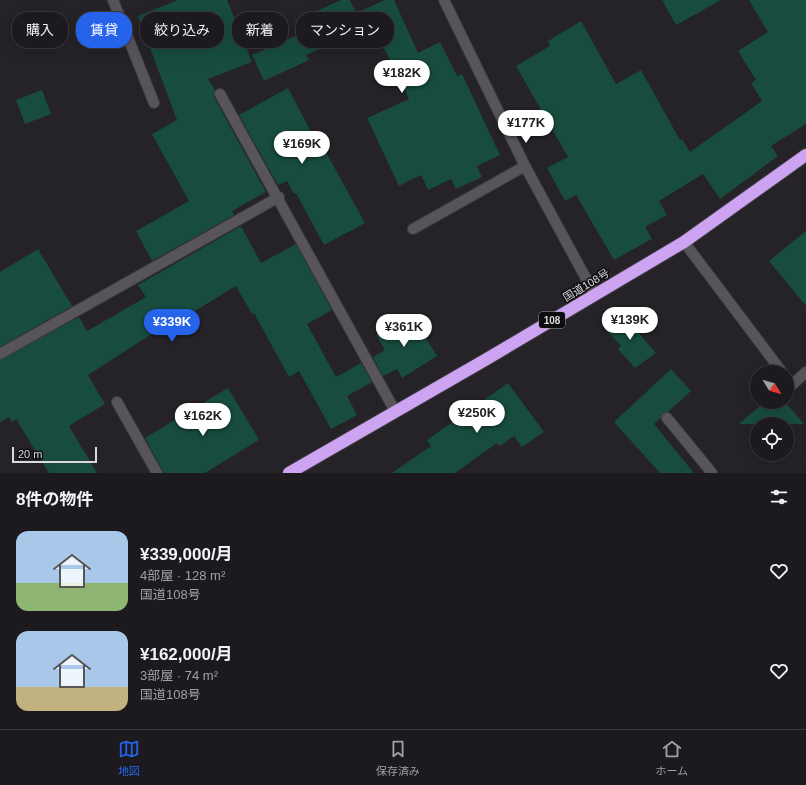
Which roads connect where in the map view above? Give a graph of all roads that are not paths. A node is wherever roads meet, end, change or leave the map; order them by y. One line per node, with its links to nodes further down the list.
1 (113, 0): 4 (street)
2 (444, 0): 6 (street)
3 (220, 94): 7 (street)
4 (154, 103)
5 (806, 155): 9 (highway, 国道108号 / 108)
6 (525, 166): 8 (street); 10 (street)
7 (279, 197): 11 (street); 16 (street)
8 (413, 229)
9 (684, 242): 10 (highway, 国道108号 / 108); 12 (street)
10 (595, 295): 16 (highway, 国道108号 / 108)
11 (0, 354)
12 (777, 365)
13 (806, 372): 14 (street)
14 (794, 383)
15 (117, 402): 19 (street)
16 (395, 411): 18 (highway, 国道108号 / 108)
17 (667, 418): 21 (street)
18 (306, 469): 20 (highway, 国道108号 / 108)
19 (157, 473)
20 (289, 473)
21 (712, 473)

